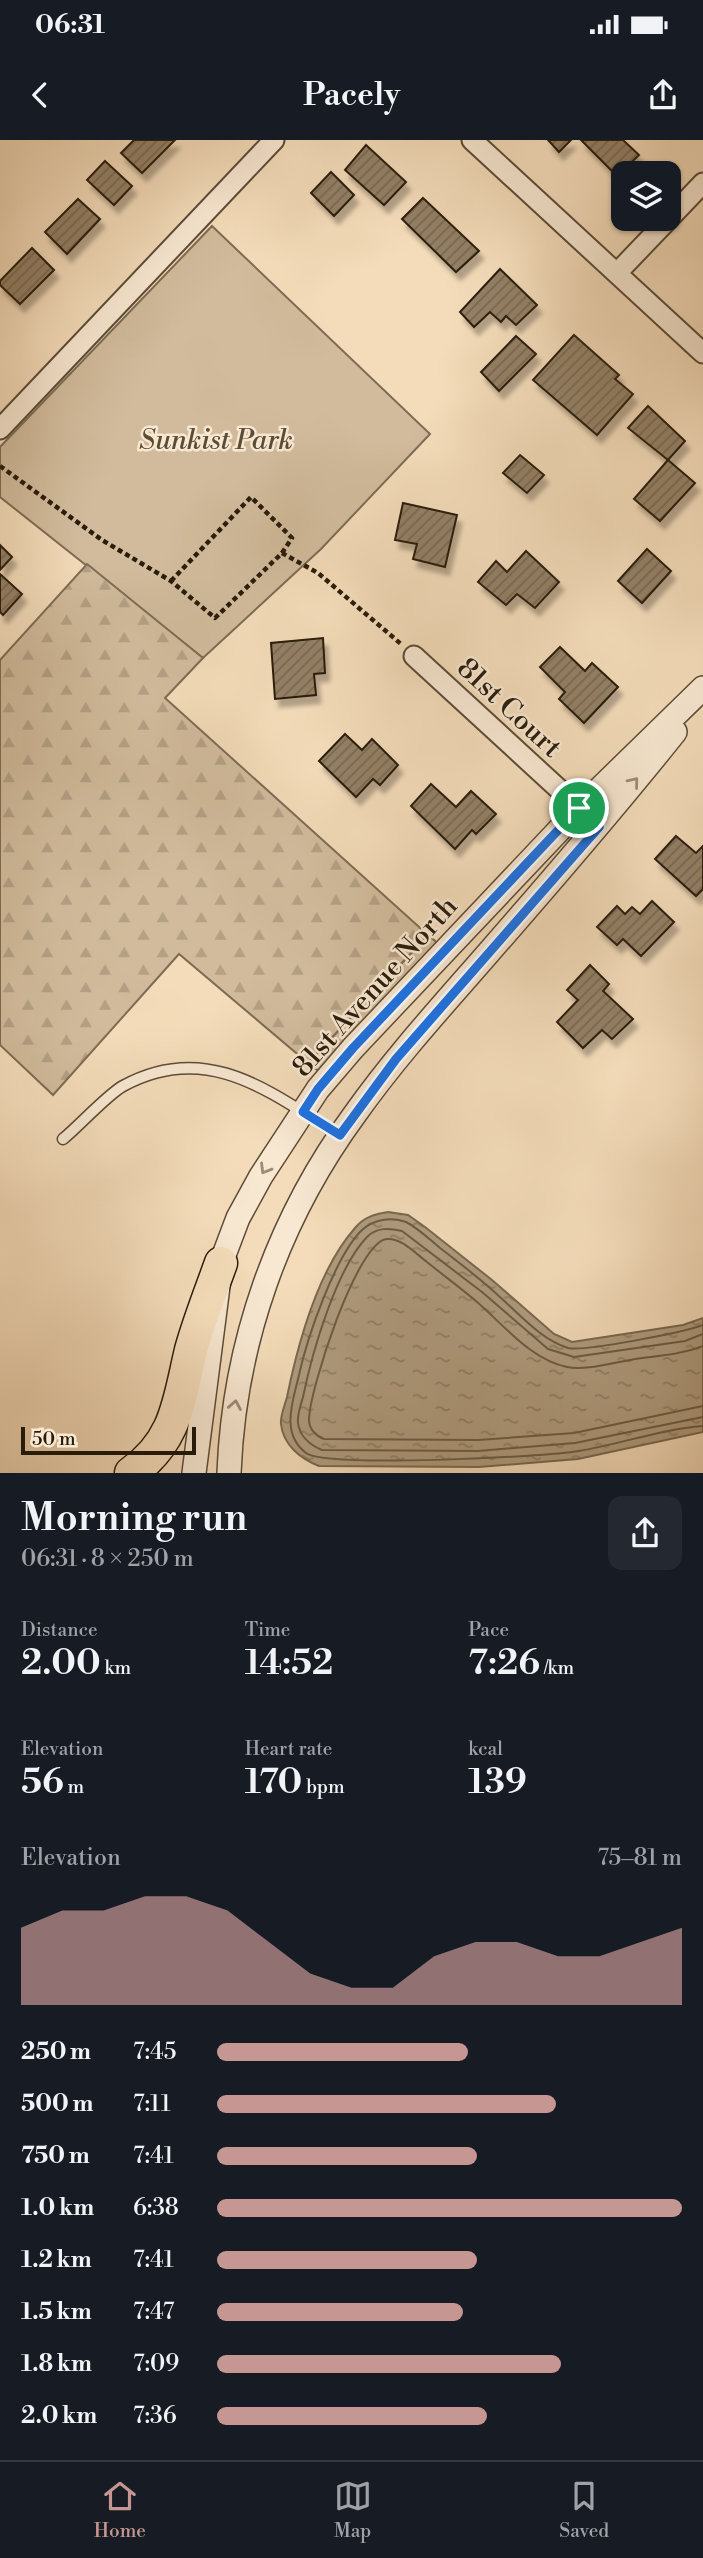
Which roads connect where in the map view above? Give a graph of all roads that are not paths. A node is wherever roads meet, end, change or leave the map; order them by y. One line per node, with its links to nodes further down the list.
1 (274, 140): 6 (street)
2 (472, 140): 4 (street)
3 (703, 183): 4 (street)
4 (617, 273): 5 (street)
5 (703, 352)
6 (0, 429)
7 (414, 656): 10 (street, 81st Court)
8 (703, 688): 10 (street, 81st Avenue North)
9 (703, 697): 11 (street, one-way to 9)
10 (579, 808): 11 (street, 81st Court); 12 (street, 81st Avenue North)
11 (599, 827): 13 (street)
12 (303, 1112): 13 (lane); 14 (lane); 15 (street, 81st Avenue North, one-way to 15)
13 (340, 1135): 18 (street, one-way to 13)
14 (63, 1139)
15 (221, 1262): 16 (highway); 17 (street, 81st Avenue North)
16 (131, 1473)
17 (194, 1473)
18 (229, 1473)

